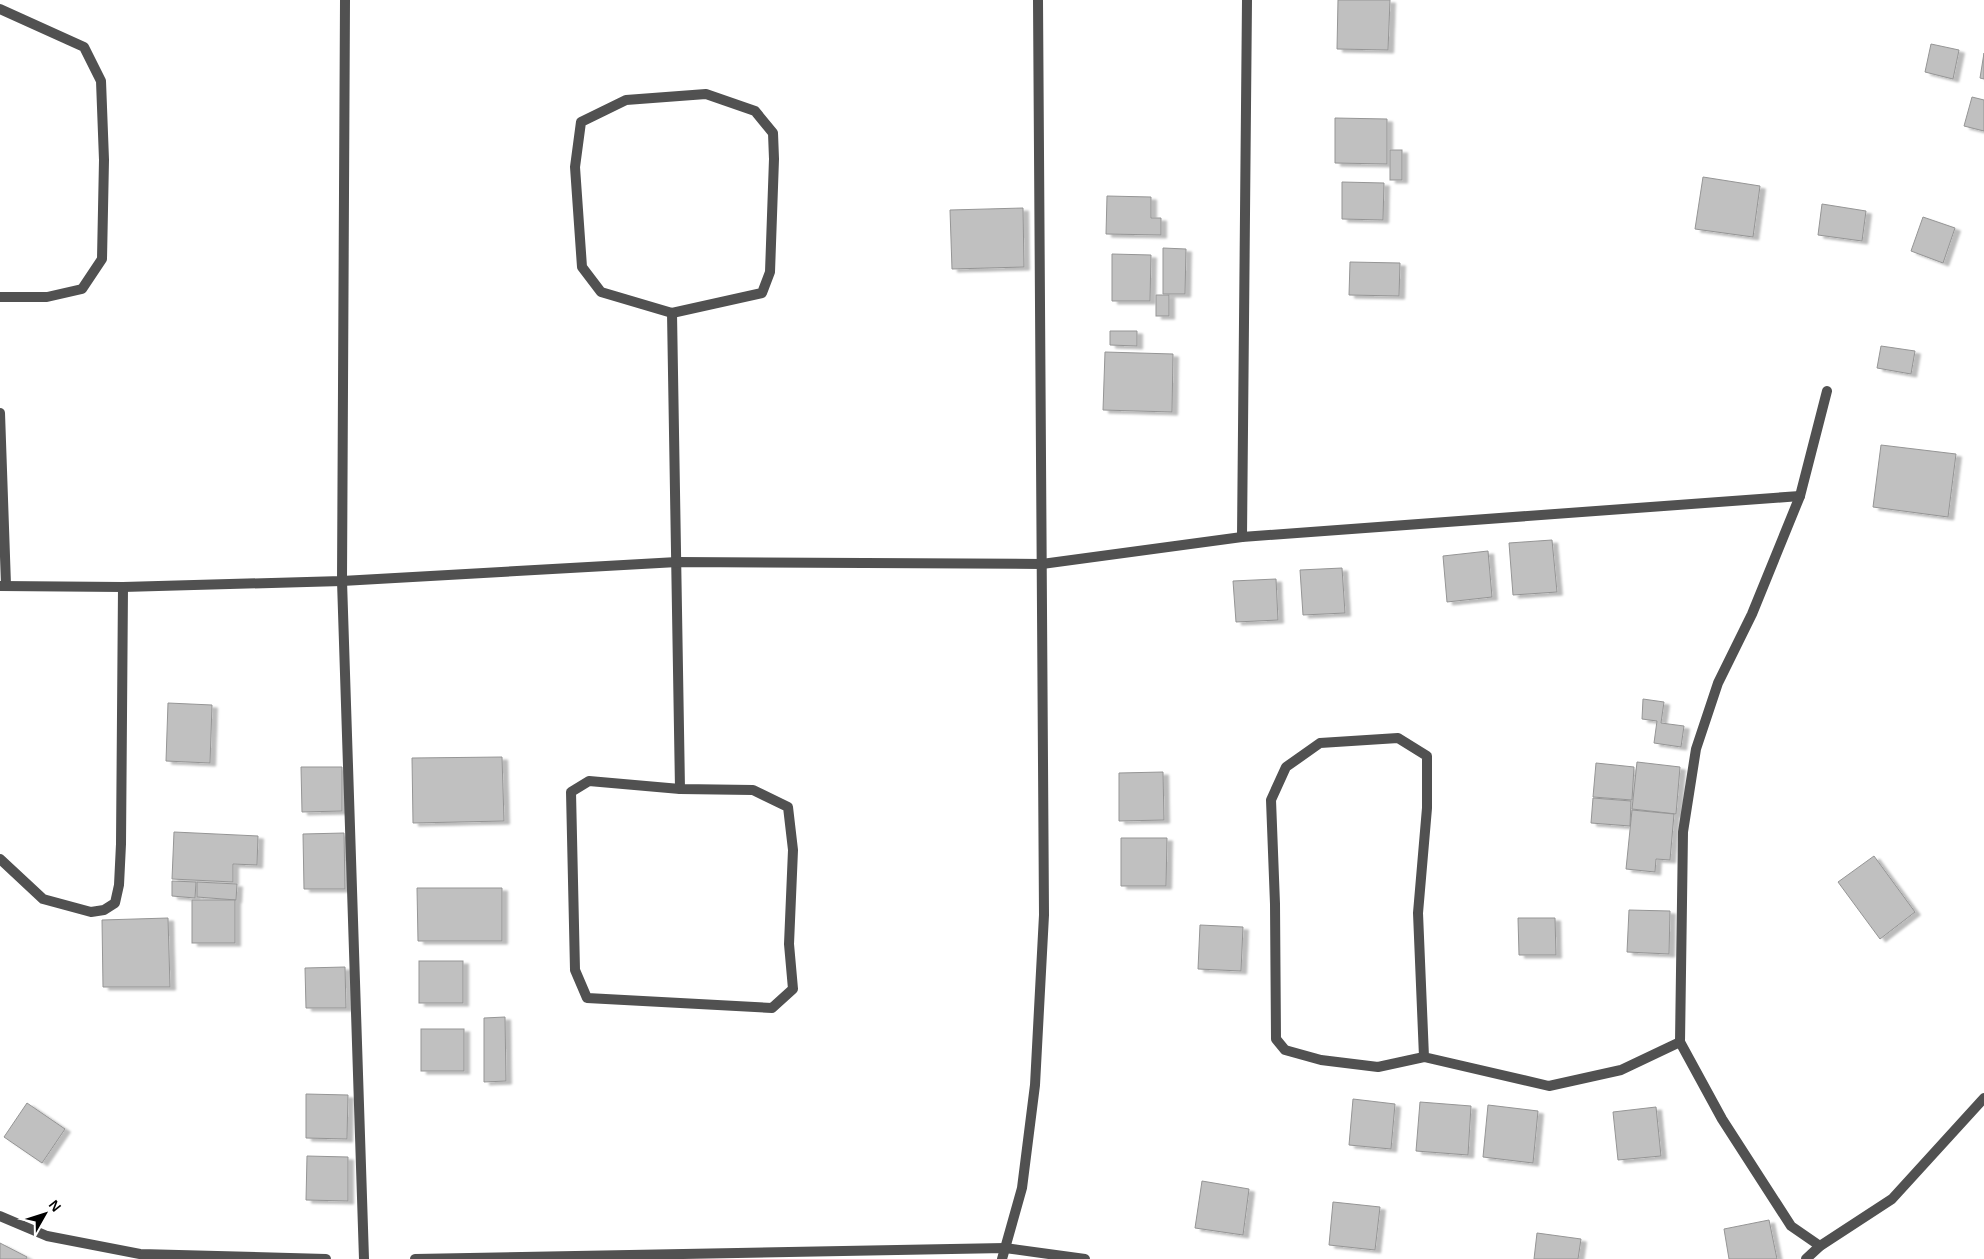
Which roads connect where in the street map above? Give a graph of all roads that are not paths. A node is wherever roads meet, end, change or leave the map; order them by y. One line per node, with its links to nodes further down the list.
1 (345, 0): 13 (street)
2 (1038, 0): 12 (street)
3 (1247, 0): 10 (street)
4 (0, 8): 5 (street)
5 (0, 297)
6 (672, 313): 6 (street); 11 (street)
7 (1827, 391): 9 (street)
8 (0, 413): 14 (street)
9 (1800, 496): 10 (street); 18 (street)
10 (1242, 537): 12 (street)
11 (677, 562): 12 (street); 13 (street); 16 (street)
12 (1042, 564): 23 (street)
13 (342, 581): 15 (street); 25 (street)
14 (3, 586): 15 (street)
15 (123, 587): 17 (street)
16 (680, 789): 16 (street)
17 (0, 860)
18 (1680, 1042): 19 (street); 22 (street)
19 (1424, 1057): 19 (street)
20 (1984, 1098): 22 (street)
21 (0, 1216): 24 (street)
22 (1820, 1246): 29 (street)
23 (1005, 1248): 26 (street); 27 (street); 28 (street)
24 (326, 1259)
25 (364, 1259)
26 (415, 1259)
27 (1002, 1259)
28 (1085, 1259)
29 (1806, 1259)

